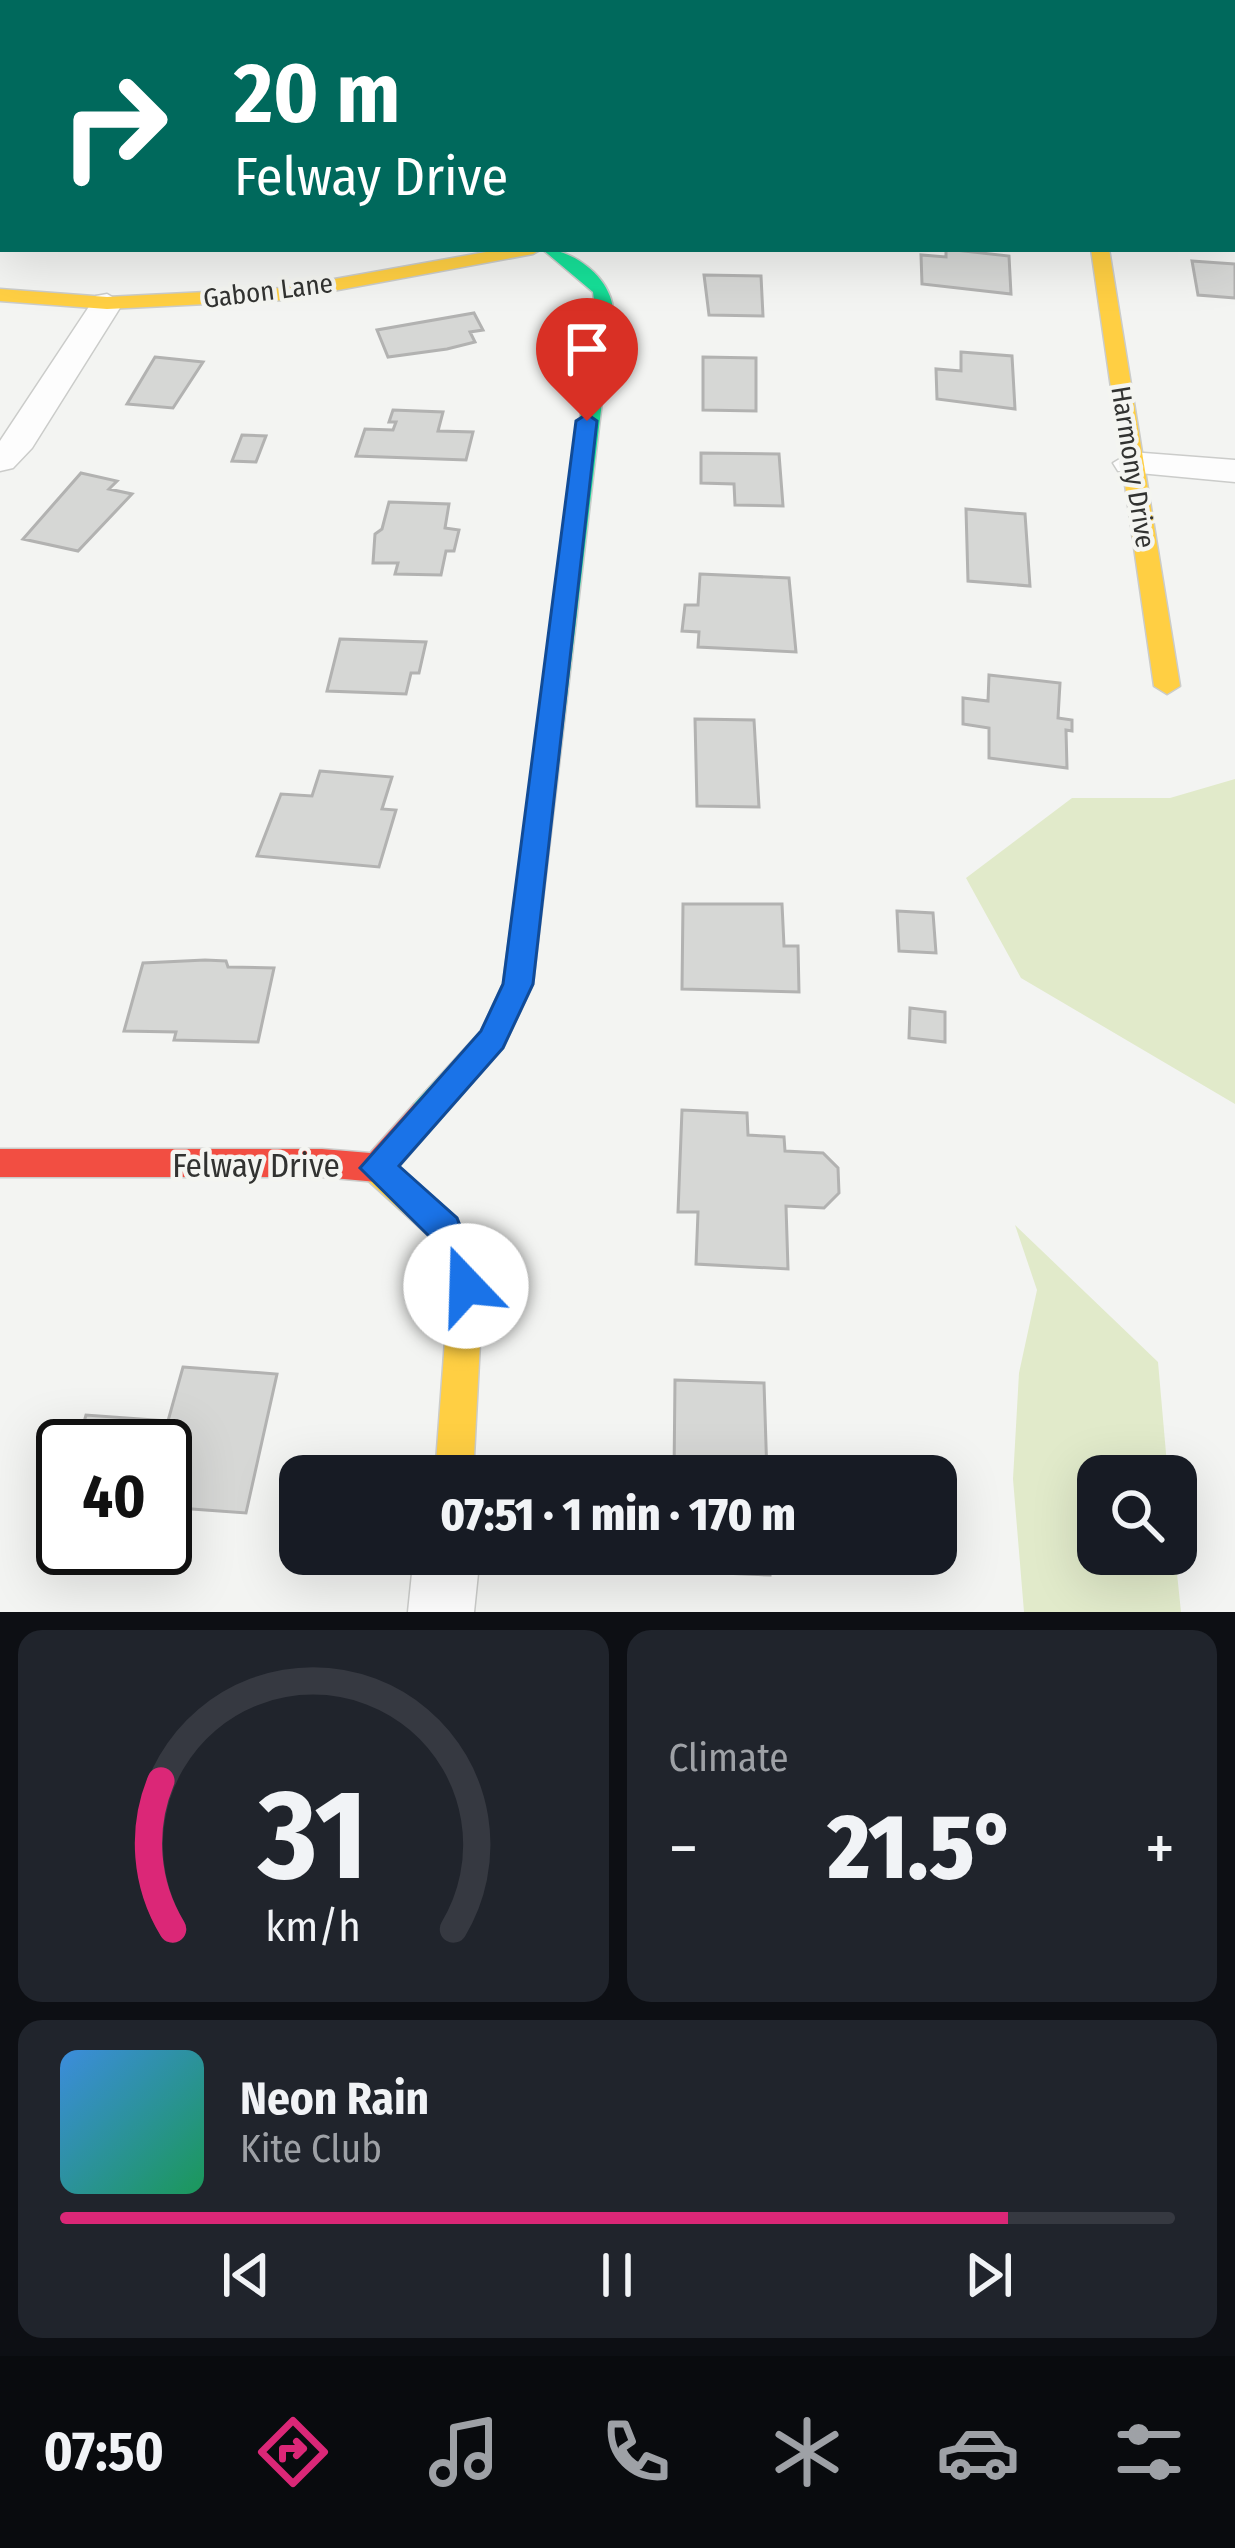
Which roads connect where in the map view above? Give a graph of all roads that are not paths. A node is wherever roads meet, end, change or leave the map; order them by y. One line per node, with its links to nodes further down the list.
1 (516, 252): 5 (street, Gabon Lane)
2 (555, 252): 11 (street, Felway Drive)
3 (1100, 252): 7 (street, Harmony Drive)
4 (0, 295): 5 (street, Gabon Lane)
5 (106, 303): 6 (street)
6 (0, 460)
7 (1131, 463): 8 (street); 9 (street, Harmony Drive)
8 (1235, 471)
9 (1168, 686)
10 (0, 1163): 11 (street, Felway Drive)
11 (376, 1168): 12 (street)
12 (455, 1455)
13 (445, 1575): 14 (street)
14 (442, 1612)

